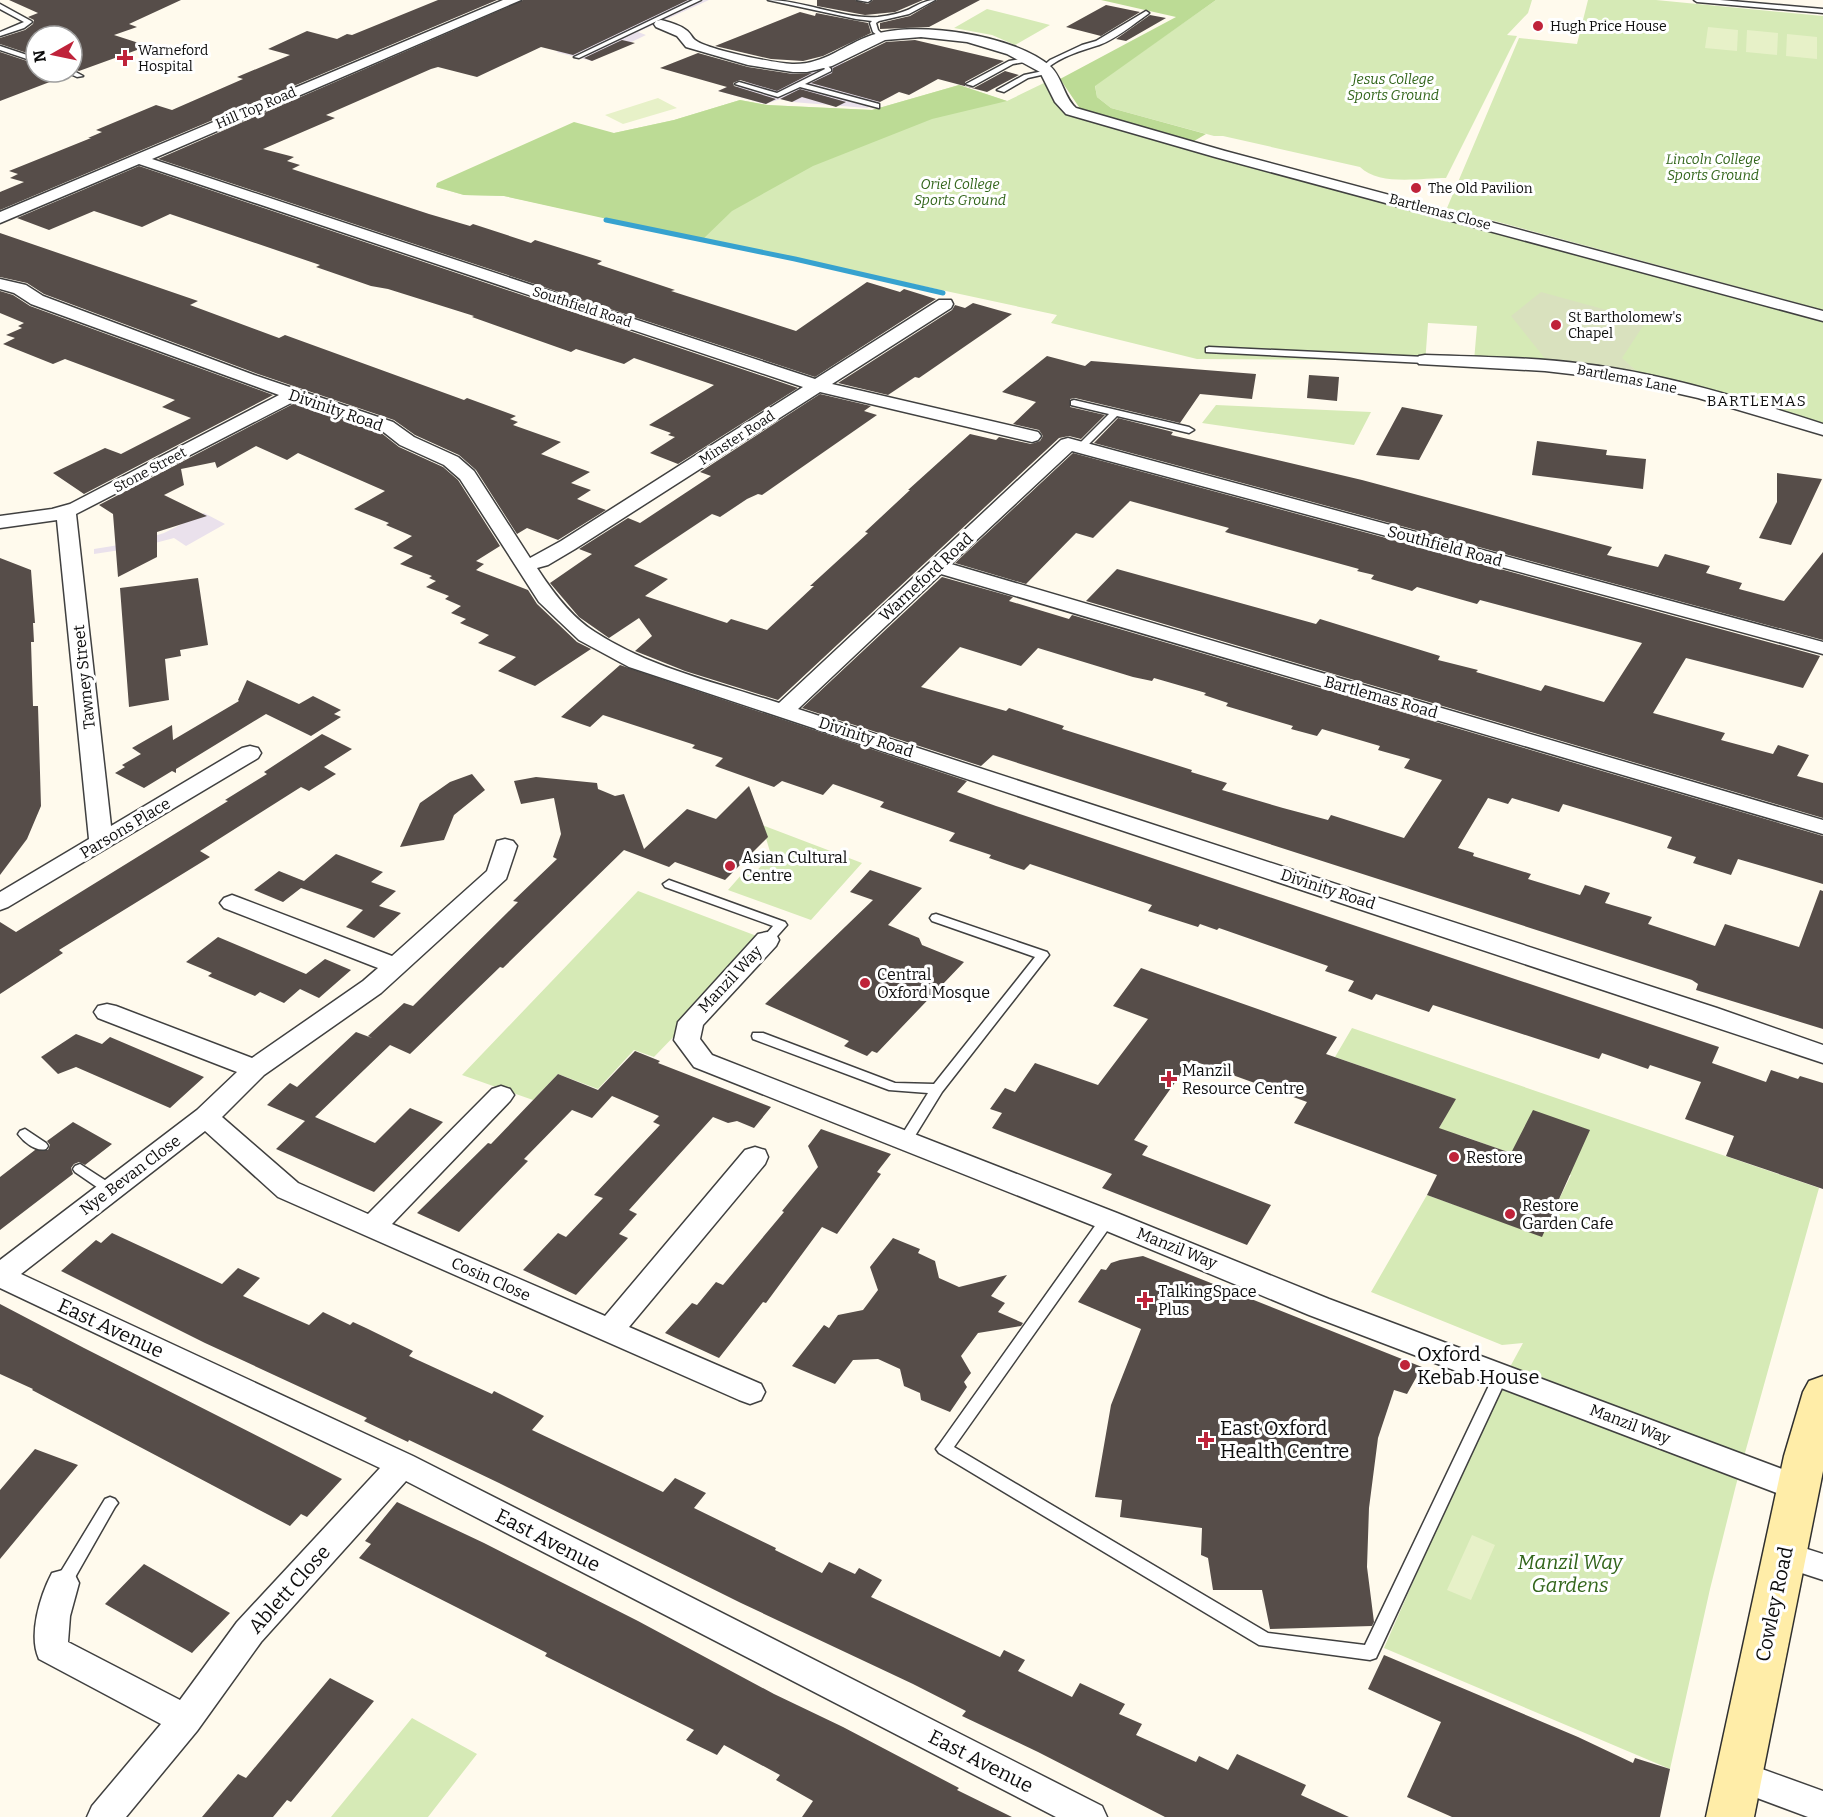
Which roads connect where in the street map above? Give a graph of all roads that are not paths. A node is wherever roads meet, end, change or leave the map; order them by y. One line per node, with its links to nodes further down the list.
1 (514, 0): 26 (street, Hill Top Road)
2 (698, 0): 12 (lane)
3 (771, 0): 11 (lane)
4 (860, 0): 5 (lane)
5 (868, 0)
6 (932, 0): 11 (lane)
7 (1697, 0): 9 (lane)
8 (0, 6): 13 (lane)
9 (1823, 11)
10 (1146, 13): 20 (lane)
11 (877, 19): 14 (lane)
12 (658, 22): 17 (lane); 19 (street)
13 (0, 34)
14 (881, 36): 18 (street); 19 (street)
15 (0, 48): 16 (lane)
16 (24, 56)
17 (577, 57)
18 (1028, 60): 20 (street); 22 (lane)
19 (824, 64): 23 (lane)
20 (1046, 70): 24 (lane); 30 (street, Bartlemas Close)
21 (738, 84): 23 (lane)
22 (970, 84)
23 (800, 85): 25 (lane)
24 (1001, 90)
25 (876, 106)
26 (138, 159): 27 (street, Hill Top Road); 33 (street, Southfield Road)
27 (0, 218)
28 (0, 284): 34 (street, Divinity Road)
29 (945, 304): 33 (street, Minster Road)
30 (1823, 316)
31 (1209, 350): 32 (lane)
32 (1425, 360): 38 (street, Bartlemas Lane)
33 (818, 386): 39 (street, Southfield Road); 43 (street, Minster Road)
34 (293, 395): 41 (street, Stone Street); 43 (street, Divinity Road)
35 (1074, 404): 36 (lane)
36 (1115, 413): 37 (lane); 40 (lane)
37 (1189, 430)
38 (1823, 430)
39 (1032, 436)
40 (1074, 446): 44 (street, Warneford Road); 45 (street, Southfield Road)
41 (66, 512): 42 (street, Stone Street); 49 (street, Tawney Street)
42 (0, 522)
43 (525, 566): 46 (street, Divinity Road)
44 (938, 567): 46 (street, Warneford Road); 48 (street, Bartlemas Road)
45 (1823, 648)
46 (784, 710): 59 (street, Divinity Road)
47 (250, 753): 49 (street, Parsons Place)
48 (1823, 827)
49 (101, 842): 52 (street, Parsons Place)
50 (505, 846): 56 (street, Nye Bevan Close)
51 (669, 884): 55 (lane)
52 (0, 902)
53 (232, 903): 56 (street)
54 (936, 918): 61 (lane)
55 (767, 940): 65 (street, Manzil Way)
56 (396, 966): 60 (street, Nye Bevan Close)
57 (107, 1012): 60 (street)
58 (758, 1036): 61 (lane)
59 (1823, 1054)
60 (255, 1069): 63 (street, Nye Bevan Close)
61 (937, 1089): 65 (lane)
62 (501, 1095): 71 (street)
63 (206, 1117): 69 (street, Nye Bevan Close); 71 (street, Cosin Close)
64 (25, 1134): 66 (lane)
65 (905, 1141): 70 (street, Manzil Way)
66 (41, 1146)
67 (755, 1157): 73 (street)
68 (80, 1169): 69 (lane)
69 (109, 1189): 72 (street, Nye Bevan Close)
70 (1107, 1220): 74 (street, Manzil Way); 74 (lane)
71 (372, 1227): 73 (street, Cosin Close)
72 (0, 1275): 77 (street, East Avenue)
73 (609, 1331): 75 (street, Cosin Close)
74 (1501, 1375): 78 (street, Manzil Way)
75 (750, 1392)
76 (1823, 1392): 78 (main road, Cowley Road)
77 (402, 1465): 82 (street, Ablett Close); 86 (street, East Avenue)
78 (1798, 1488): 80 (main road, Cowley Road)
79 (110, 1503): 81 (lane)
80 (1804, 1561): 83 (main road, Cowley Road)
81 (63, 1583): 82 (street)
82 (185, 1720): 85 (street, Ablett Close)
83 (1737, 1774): 84 (street); 87 (main road, Cowley Road)
84 (1823, 1807)
85 (104, 1817)
86 (1090, 1817)
87 (1730, 1817)

